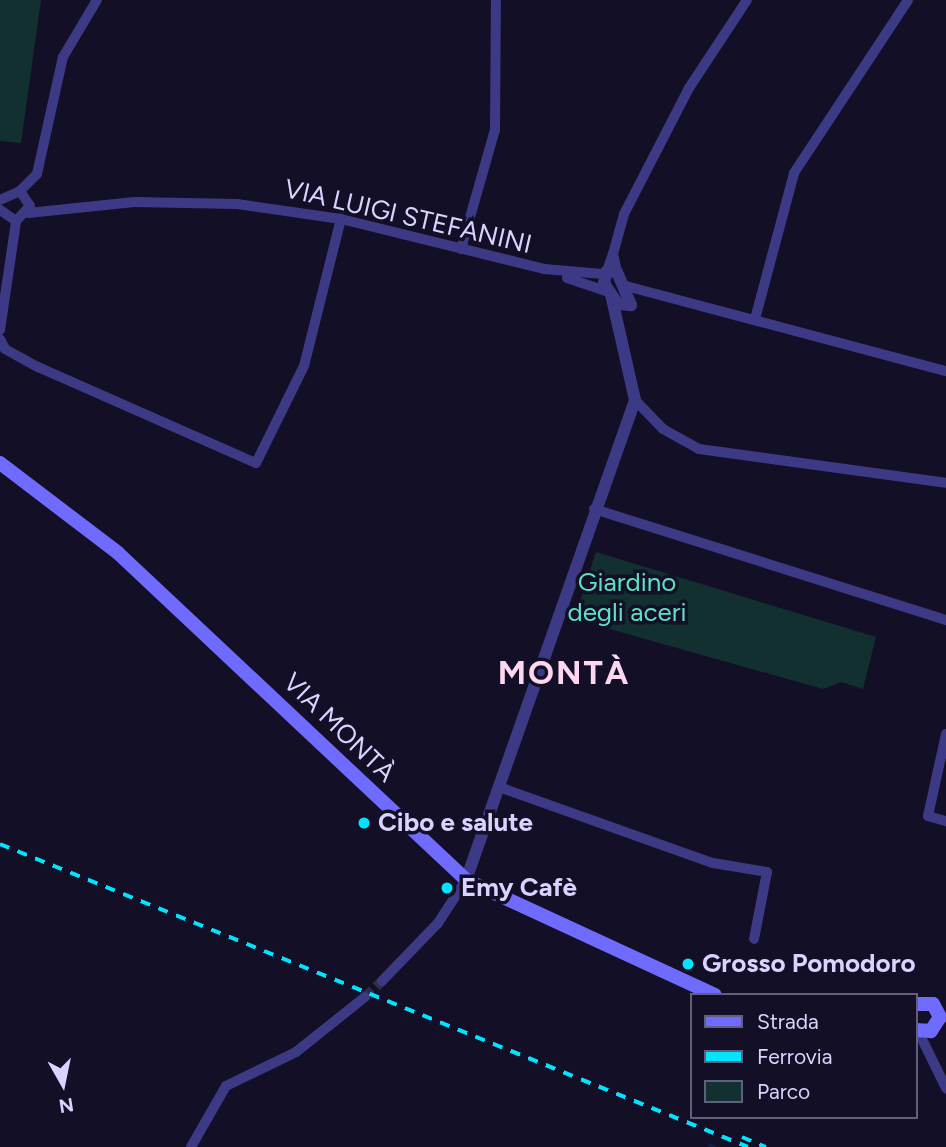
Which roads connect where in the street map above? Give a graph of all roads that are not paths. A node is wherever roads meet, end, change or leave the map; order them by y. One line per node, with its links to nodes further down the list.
1 (97, 0): 5 (street)
2 (496, 0): 12 (street)
3 (747, 0): 14 (street)
4 (908, 0): 19 (street)
5 (24, 194): 6 (street); 7 (street, VIA LUIGI STEFANINI); 9 (street)
6 (0, 200)
7 (54, 206): 9 (street, VIA LUIGI STEFANINI); 10 (street, VIA LUIGI STEFANINI)
8 (1, 213): 11 (street)
9 (28, 213): 11 (street, VIA LUIGI STEFANINI)
10 (341, 219): 12 (street, VIA LUIGI STEFANINI); 22 (street)
11 (16, 221): 20 (street)
12 (461, 248): 13 (street, VIA LUIGI STEFANINI)
13 (544, 269): 14 (street, VIA LUIGI STEFANINI); 16 (street, VIA LUIGI STEFANINI)
14 (609, 272): 15 (street); 16 (street)
15 (626, 286): 17 (street); 18 (street)
16 (611, 294): 18 (street); 21 (street)
17 (654, 298): 18 (street); 19 (street)
18 (630, 306): 21 (street)
19 (755, 319): 23 (street)
20 (0, 330)
21 (620, 335): 24 (street)
22 (0, 339)
23 (946, 371)
24 (635, 400): 26 (street); 27 (street)
25 (0, 463): 32 (main road, VIA MONTÀ)
26 (946, 483)
27 (594, 509): 28 (street); 30 (street)
28 (946, 620)
29 (946, 734): 31 (street)
30 (499, 787): 32 (street); 33 (street)
31 (946, 821)
32 (466, 880): 34 (street); 35 (main road, VIA MONTÀ)
33 (754, 939)
34 (382, 981)
35 (711, 993)
36 (365, 997): 43 (street)
37 (926, 1005): 38 (main road)
38 (940, 1023): 39 (main road); 41 (street)
39 (918, 1030)
40 (918, 1032): 41 (street)
41 (934, 1061): 42 (street)
42 (946, 1088)
43 (191, 1147)

